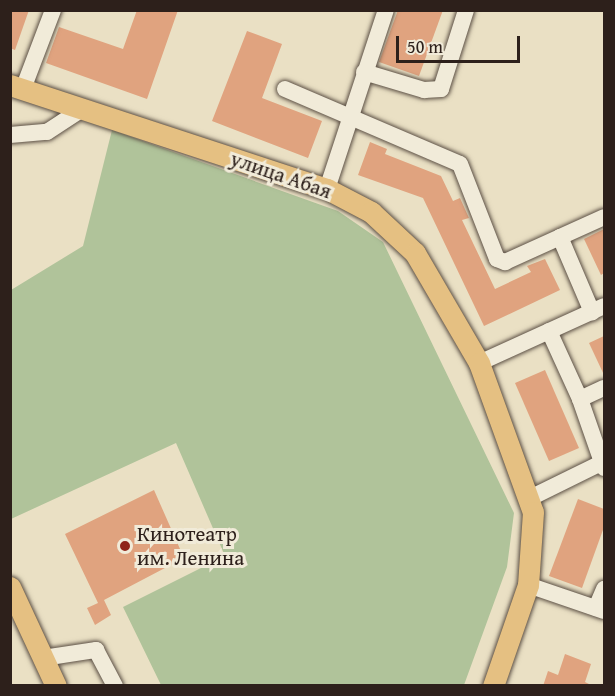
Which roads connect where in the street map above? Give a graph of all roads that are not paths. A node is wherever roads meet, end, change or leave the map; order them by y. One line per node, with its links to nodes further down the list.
1 (52, 10): 5 (street)
2 (386, 10): 4 (street)
3 (466, 10): 4 (street)
4 (364, 72): 8 (street)
5 (17, 87): 7 (main road, улица Абая)
6 (285, 89): 8 (street)
7 (82, 109): 9 (street); 10 (main road, улица Абая)
8 (350, 115): 10 (street); 12 (street)
9 (10, 135)
10 (327, 189): 15 (main road, улица Абая)
11 (604, 217): 12 (street)
12 (560, 237): 13 (street)
13 (598, 309): 14 (street)
14 (549, 331): 15 (street); 17 (street)
15 (479, 363): 19 (main road, улица Абая)
16 (604, 388): 17 (street)
17 (580, 399): 18 (street)
18 (603, 466): 19 (street)
19 (530, 498): 20 (main road, улица Абая)
20 (528, 585): 23 (street); 27 (main road, улица Абая)
21 (604, 589): 23 (street)
22 (12, 595): 24 (main road)
23 (600, 610)
24 (44, 658): 25 (main road); 26 (street)
25 (57, 686)
26 (115, 686)
27 (493, 686)

